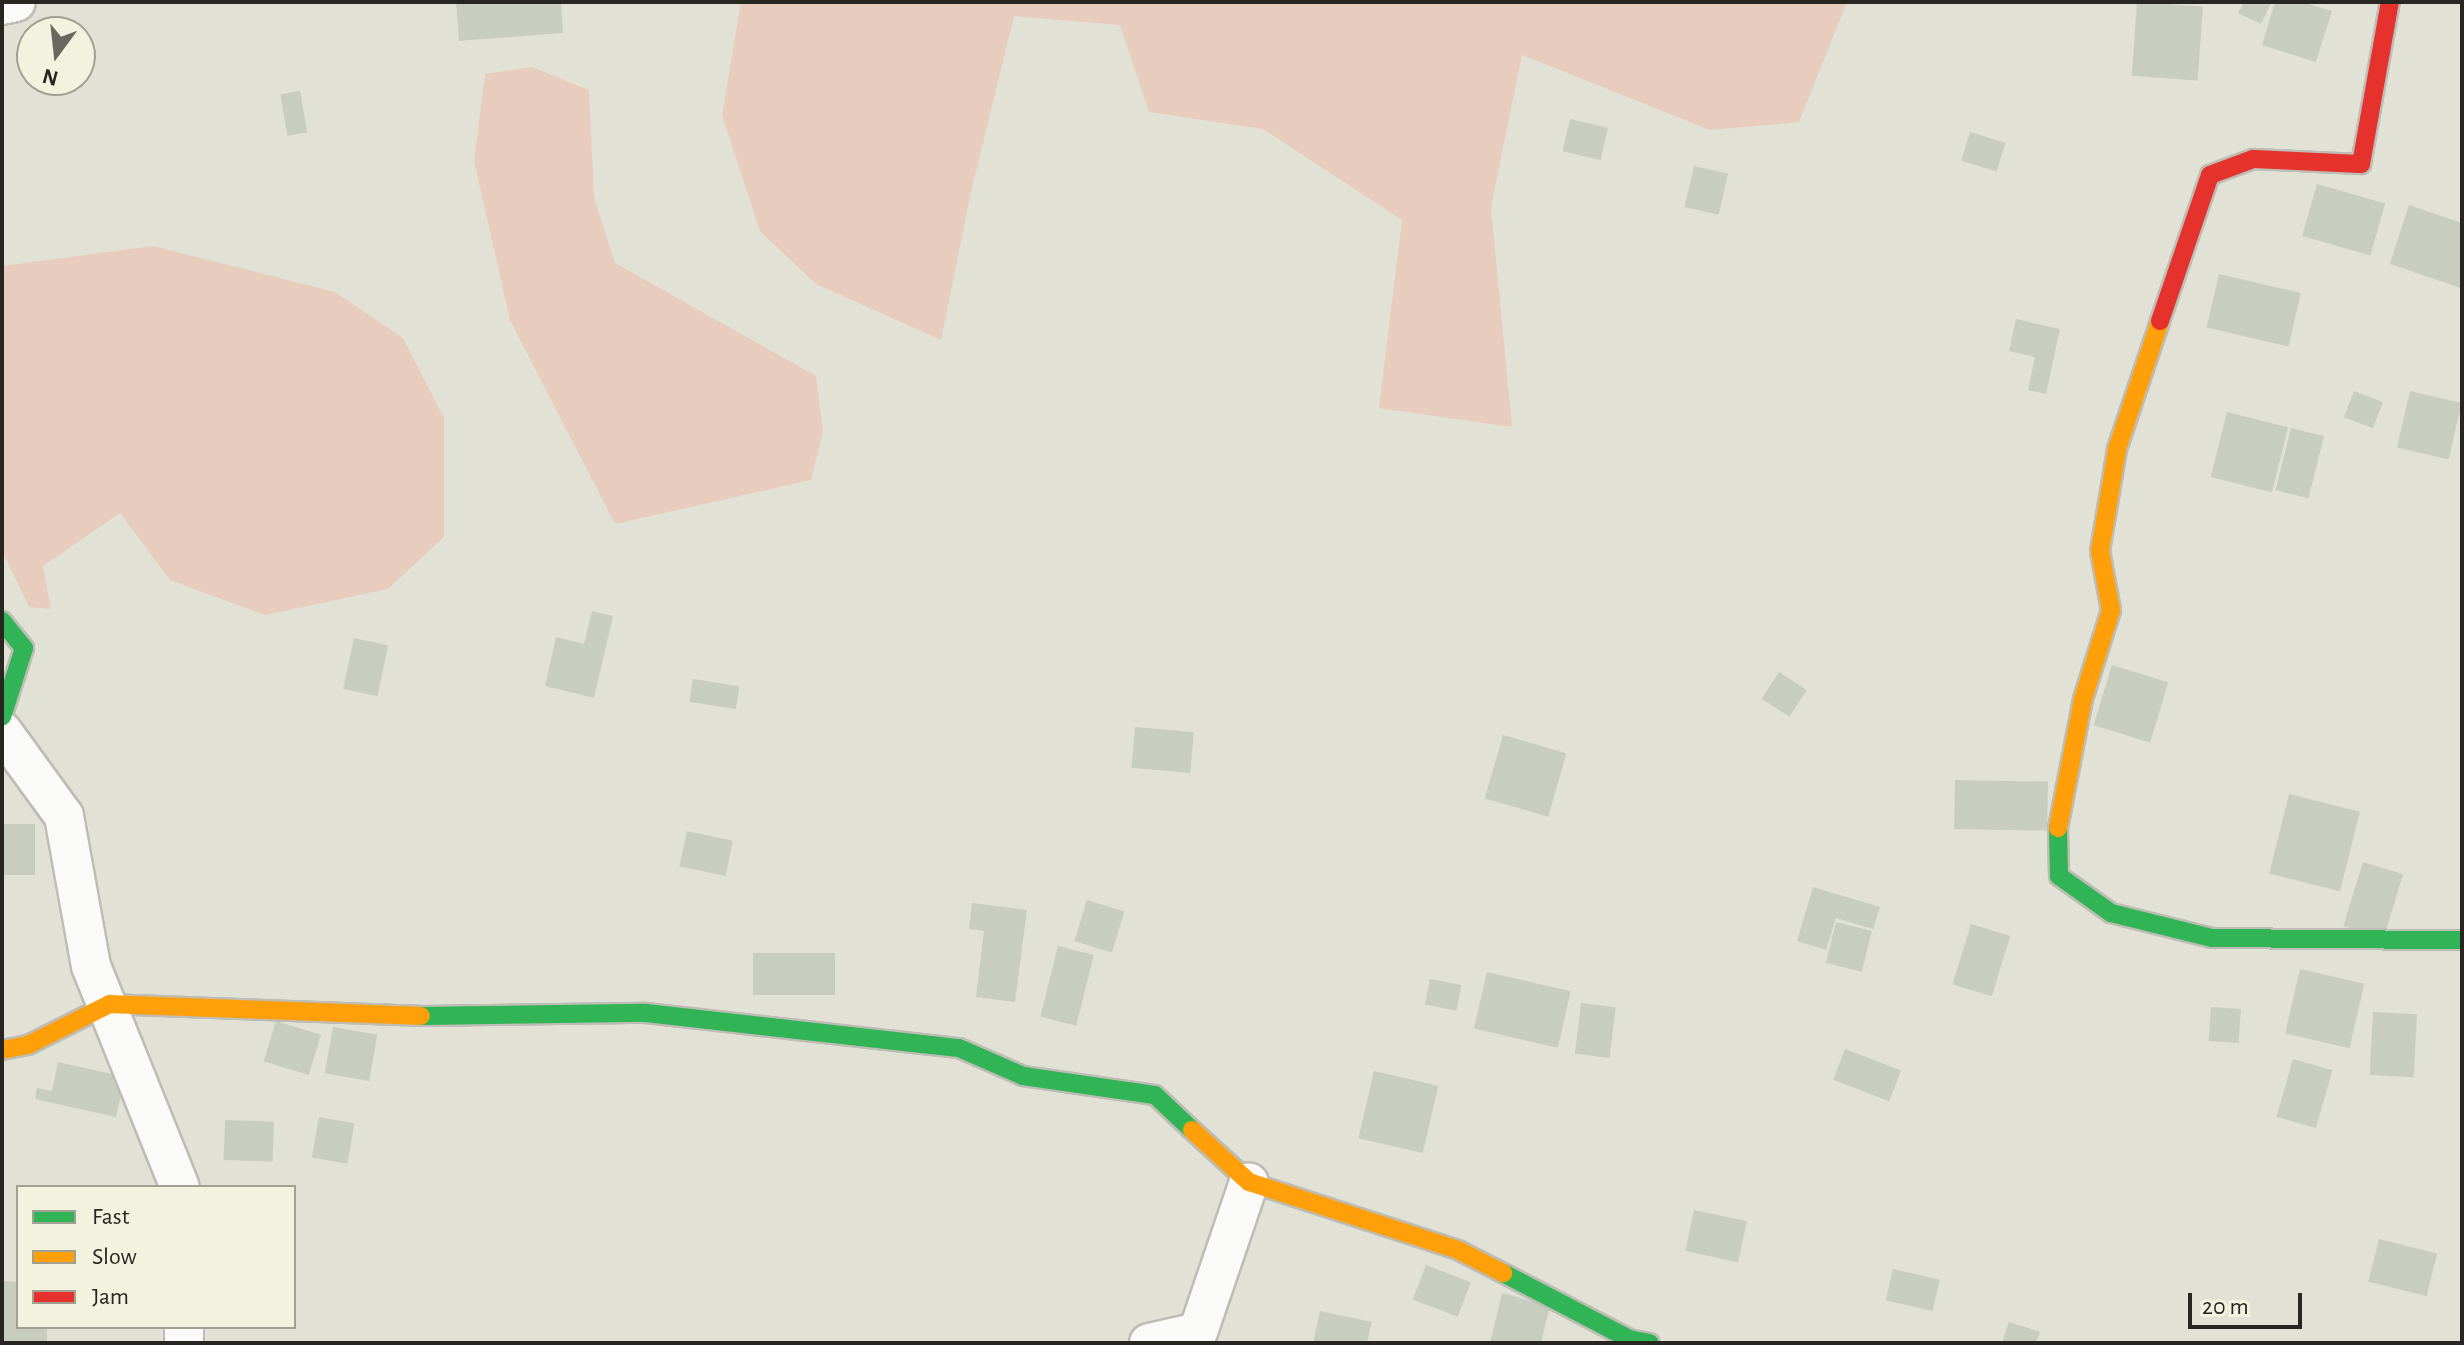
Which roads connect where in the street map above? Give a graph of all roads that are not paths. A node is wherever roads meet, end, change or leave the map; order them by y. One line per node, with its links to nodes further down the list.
1 (16, 2): 3 (street)
2 (2390, 2): 7 (street)
3 (2, 5)
4 (2, 621): 5 (street)
5 (2, 717)
6 (2, 731): 8 (street)
7 (2462, 940)
8 (110, 1004): 9 (street); 10 (street); 11 (street)
9 (2, 1050)
10 (1249, 1182): 12 (street); 13 (street)
11 (179, 1185)
12 (1149, 1343)
13 (1650, 1343)

